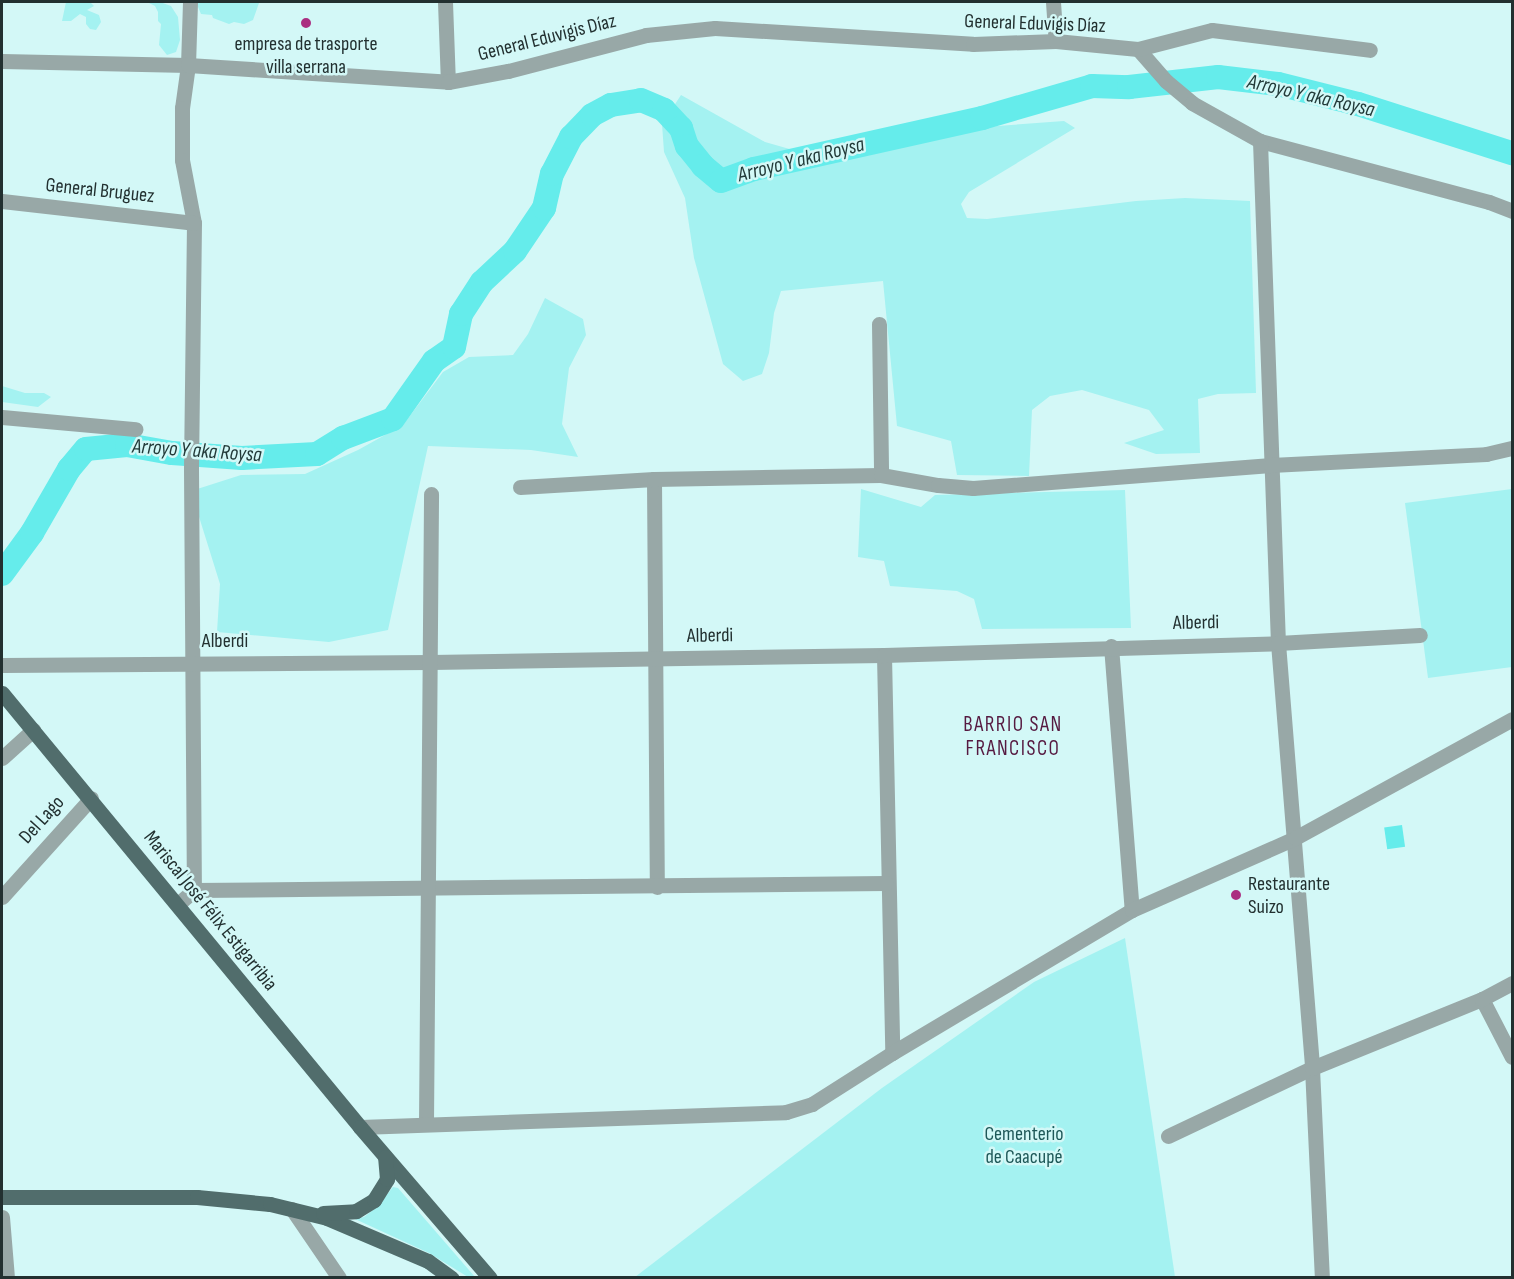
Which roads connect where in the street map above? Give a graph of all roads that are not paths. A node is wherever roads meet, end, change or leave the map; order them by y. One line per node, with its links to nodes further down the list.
1 (190, 2): 8 (street)
2 (445, 2): 9 (street)
3 (1053, 2): 4 (street)
4 (1056, 41): 5 (street, General Eduvigis Díaz); 9 (street, General Eduvigis Díaz)
5 (1138, 49): 6 (street, General Eduvigis Díaz); 10 (street)
6 (1370, 50)
7 (2, 61): 8 (street, General Eduvigis Díaz)
8 (188, 65): 9 (street, General Eduvigis Díaz); 13 (street)
9 (448, 82)
10 (1260, 141): 12 (street); 18 (street)
11 (2, 201): 13 (street, General Bruguez)
12 (1512, 211)
13 (194, 223): 28 (street)
14 (879, 324): 19 (street)
15 (2, 417): 16 (street)
16 (135, 429)
17 (1512, 448): 18 (street)
18 (1271, 465): 19 (street); 24 (street)
19 (881, 475): 20 (street)
20 (654, 479): 21 (street); 27 (street)
21 (520, 487)
22 (431, 494): 29 (street)
23 (1420, 635): 24 (street, Alberdi)
24 (1278, 643): 25 (street, Alberdi); 36 (street)
25 (1111, 646): 26 (street, Alberdi); 43 (street)
26 (884, 655): 27 (street, Alberdi); 37 (street)
27 (654, 658): 29 (street, Alberdi); 38 (street)
28 (194, 662): 29 (street, Alberdi); 30 (street, Alberdi); 40 (street)
29 (431, 662): 39 (street)
30 (2, 664)
31 (2, 693): 33 (main road, Mariscal José Félix Estigarribia)
32 (1512, 719): 36 (street)
33 (33, 730): 34 (street); 35 (main road, Mariscal José Félix Estigarribia)
34 (2, 758)
35 (91, 798): 41 (street, Del Lago); 42 (main road, Mariscal José Félix Estigarribia)
36 (1295, 838): 43 (street); 48 (street)
37 (886, 883): 38 (street); 46 (street)
38 (657, 886): 39 (street)
39 (427, 888): 40 (street); 49 (street)
40 (194, 890): 42 (street)
41 (2, 897)
42 (178, 904): 50 (main road, Mariscal José Félix Estigarribia)
43 (1132, 910): 46 (street)
44 (1512, 982): 45 (street)
45 (1482, 999): 47 (street); 48 (street)
46 (891, 1053): 49 (street)
47 (1512, 1057)
48 (1311, 1068): 51 (street); 61 (street)
49 (426, 1123): 50 (street)
50 (360, 1127): 52 (main road, Mariscal José Félix Estigarribia)
51 (1168, 1136)
52 (385, 1157): 55 (main road); 60 (main road, Mariscal José Félix Estigarribia)
53 (2, 1197): 54 (main road)
54 (292, 1209): 55 (main road); 58 (street)
55 (312, 1214): 59 (main road)
56 (2, 1217): 57 (street)
57 (7, 1278)
58 (339, 1278)
59 (451, 1278)
60 (490, 1278)
61 (1322, 1278)

